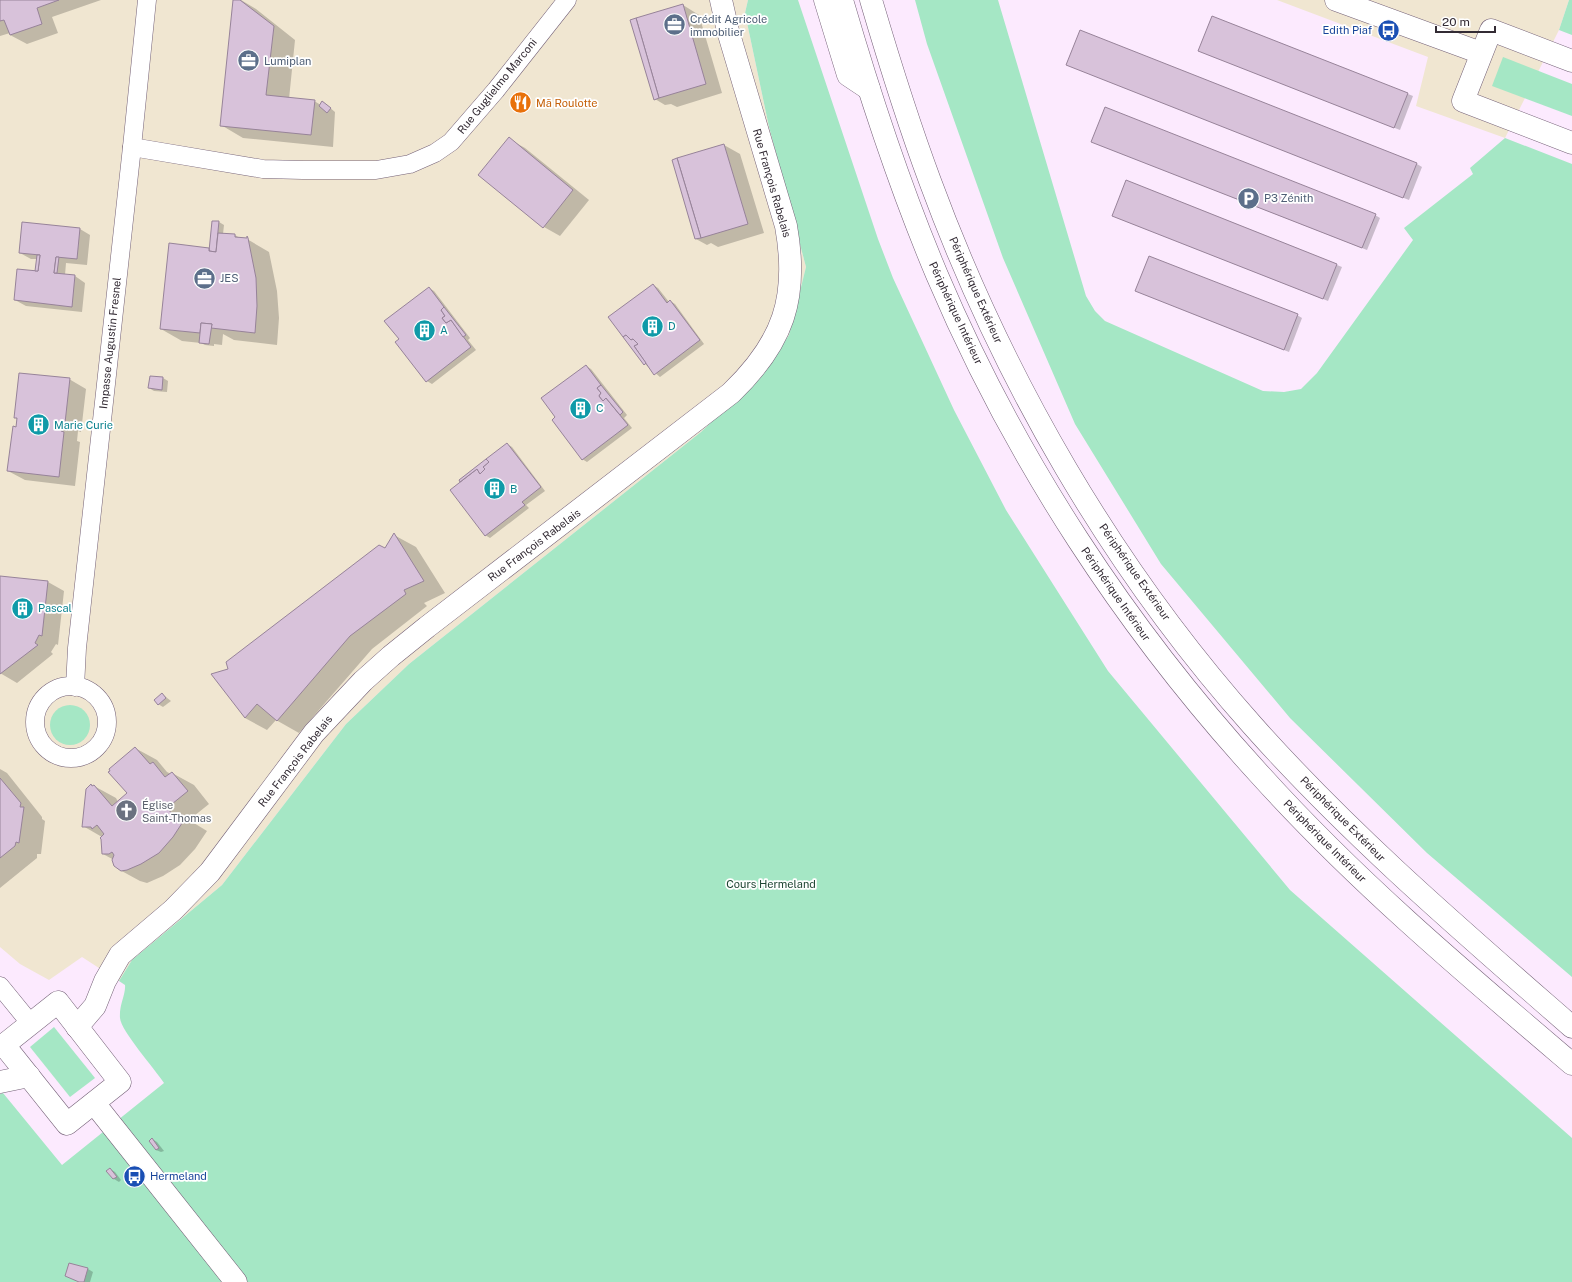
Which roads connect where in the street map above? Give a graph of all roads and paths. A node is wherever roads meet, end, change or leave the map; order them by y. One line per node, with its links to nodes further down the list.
1 (147, 0): 12 (street, Impasse Augustin Fresnel)
2 (567, 0): 12 (street, Rue Guglielmo Marconi)
3 (721, 0): 16 (main road, Rue François Rabelais)
4 (824, 0): 10 (main road)
5 (842, 0): 10 (main road, Périphérique Intérieur)
6 (871, 0): 17 (main road, Périphérique Extérieur)
7 (1336, 0): 8 (main road)
8 (1481, 53): 9 (main road); 11 (main road)
9 (1572, 61)
10 (869, 89): 18 (main road, Périphérique Intérieur)
11 (1572, 143)
12 (132, 148): 13 (street, Impasse Augustin Fresnel)
13 (75, 687)
14 (0, 986): 15 (street)
15 (31, 1024): 16 (main road); 19 (main road)
16 (78, 1027): 21 (main road)
17 (1572, 1027)
18 (1572, 1064)
19 (29, 1076): 20 (main road); 21 (main road)
20 (0, 1082)
21 (94, 1103): 22 (main road)
22 (236, 1282)

